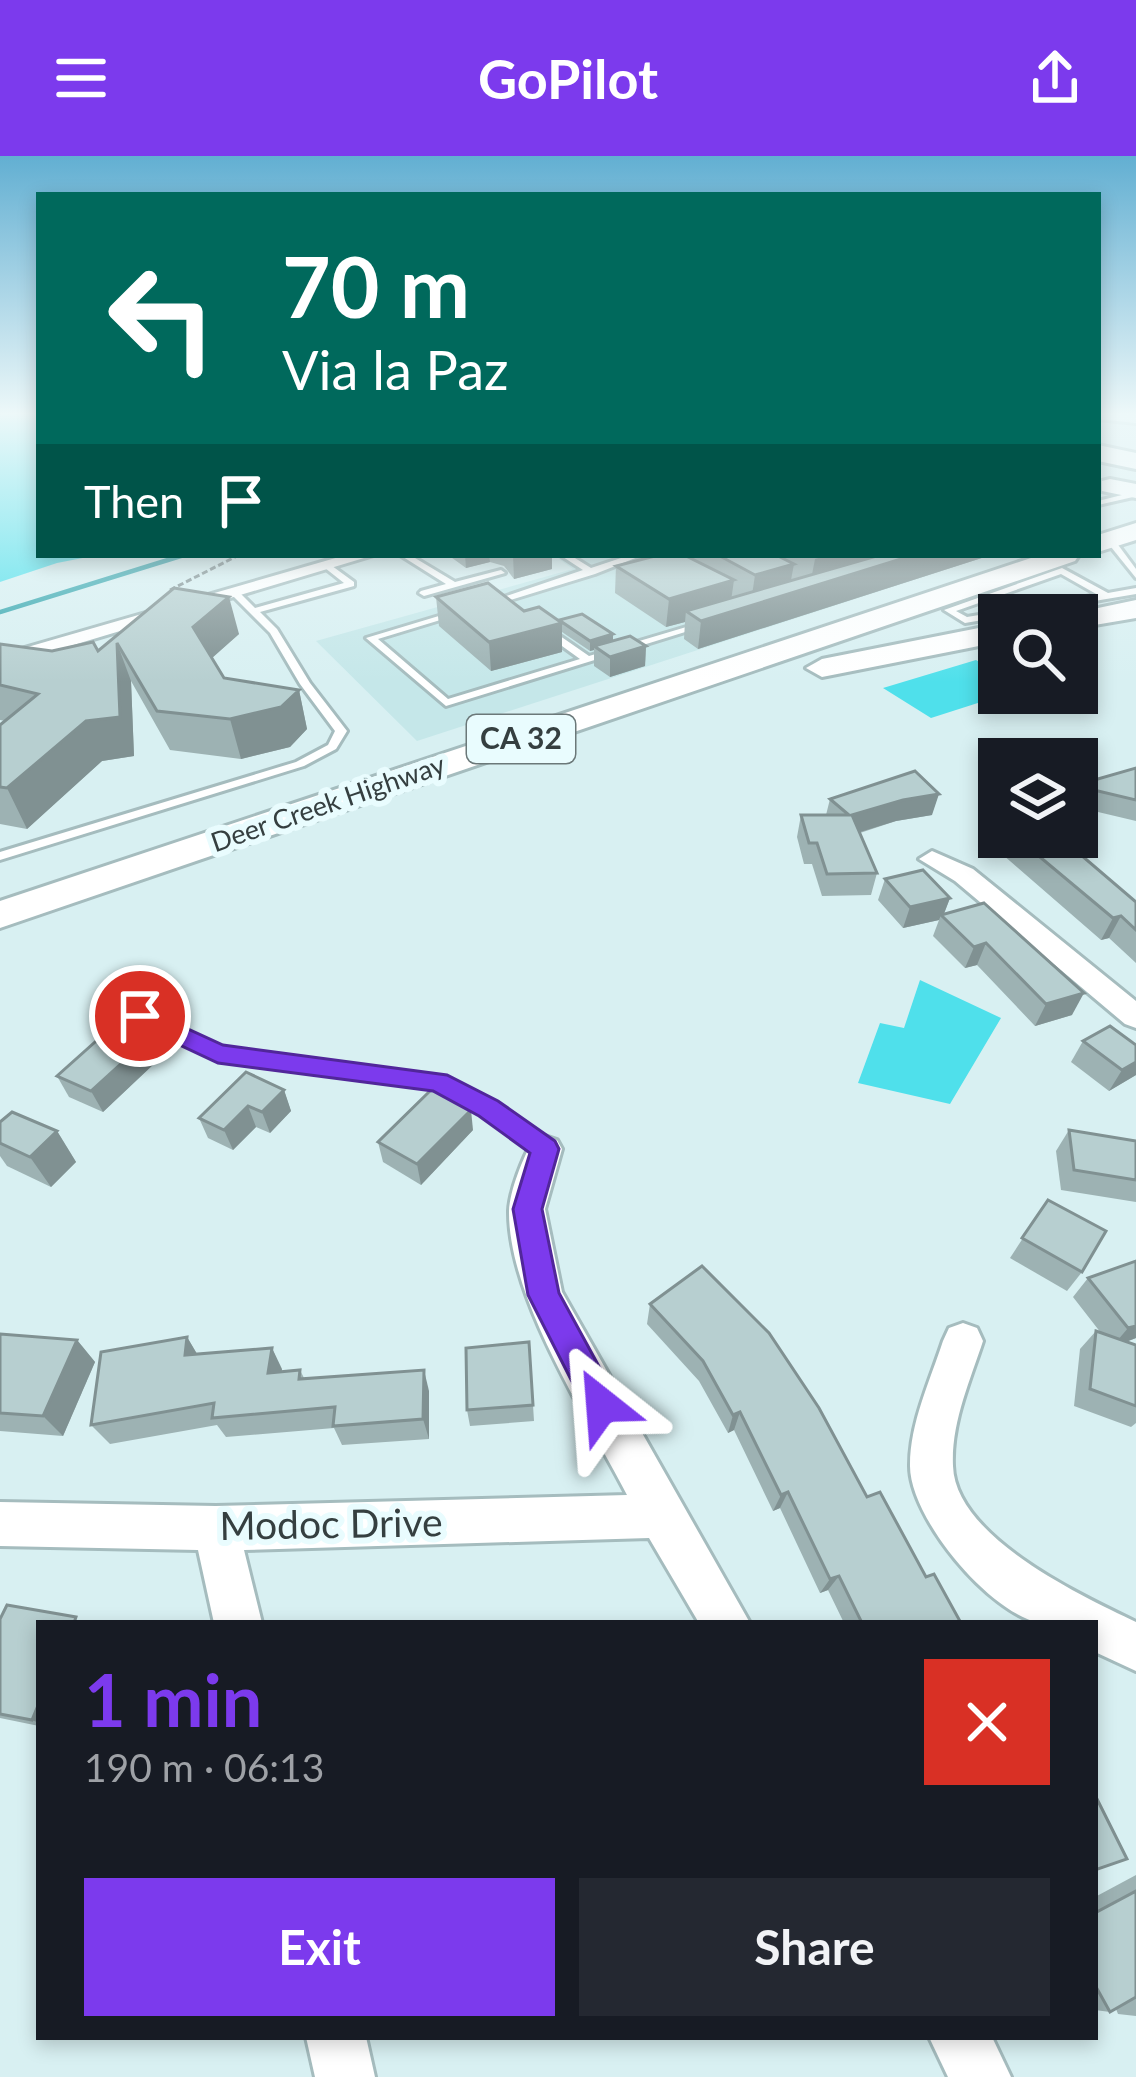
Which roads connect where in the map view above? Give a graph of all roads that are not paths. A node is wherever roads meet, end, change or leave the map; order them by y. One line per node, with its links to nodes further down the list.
1 (1115, 538): 10 (lane)
2 (355, 558): 7 (street)
3 (409, 558): 11 (lane)
4 (569, 558): 8 (lane)
5 (631, 558): 8 (lane)
6 (1055, 564): 15 (lane); 26 (lane); 31 (main road, Deer Creek Highway / CA 32)
7 (328, 566): 13 (street); 20 (lane)
8 (592, 572): 17 (lane)
9 (501, 573): 11 (lane)
10 (1136, 575)
11 (454, 585): 14 (lane)
12 (1136, 591): 15 (lane)
13 (235, 593): 20 (lane); 28 (street)
14 (424, 593)
15 (1106, 596): 16 (lane)
16 (1098, 597)
17 (502, 600): 18 (lane); 21 (lane)
18 (480, 606)
19 (1136, 609): 23 (main road)
20 (254, 611): 29 (lane)
21 (520, 612)
22 (458, 613): 27 (lane)
23 (1098, 615)
24 (730, 616): 27 (lane)
25 (537, 624): 27 (lane)
26 (974, 631): 32 (main road, Deer Creek Highway / CA 32)
27 (588, 660)
28 (0, 661)
29 (0, 856)
30 (932, 859): 34 (street)
31 (0, 915)
32 (0, 936)
33 (106, 998): 35 (lane)
34 (1136, 1017)
35 (545, 1149): 37 (street)
36 (963, 1341): 42 (street)
37 (661, 1516): 39 (street, Modoc Drive); 41 (street)
38 (0, 1523): 39 (street, Modoc Drive)
39 (215, 1528): 40 (street)
40 (237, 1620)
41 (724, 1620)
42 (1080, 1620)
43 (1098, 1628): 44 (street)
44 (1136, 1647)
45 (337, 2040): 47 (street)
46 (960, 2040): 48 (street)
47 (345, 2077)
48 (981, 2077)

